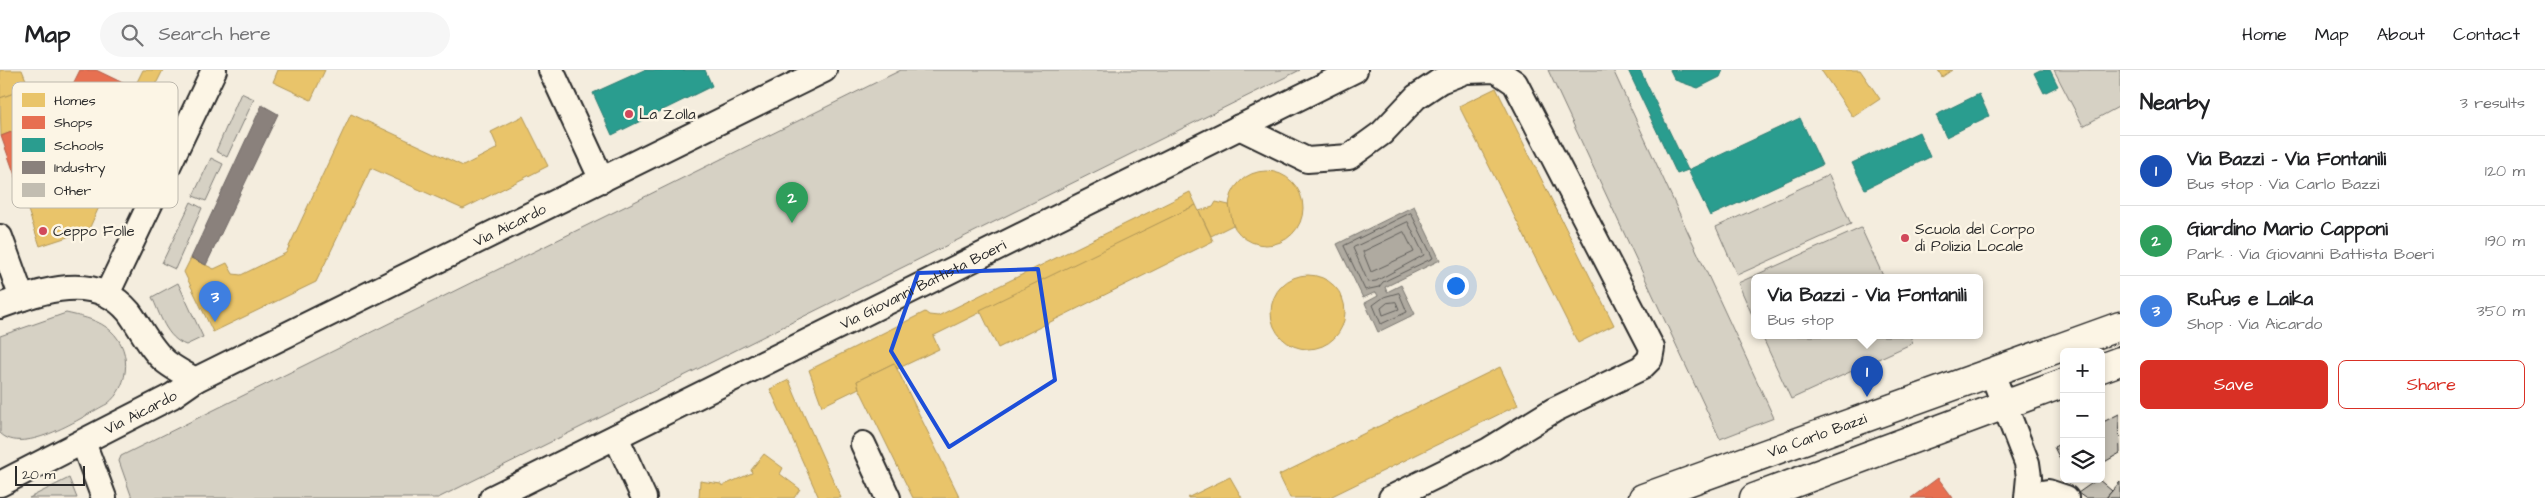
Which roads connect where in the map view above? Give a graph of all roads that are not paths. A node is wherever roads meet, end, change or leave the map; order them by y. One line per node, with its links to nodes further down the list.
1 (214, 70): 6 (street)
2 (551, 70): 7 (street)
3 (824, 70): 7 (street, Via Aicardo)
4 (1355, 70): 5 (street, Via Giovanni Battista Boeri)
5 (1239, 127): 20 (street, Via Giovanni Battista Boeri); 29 (street)
6 (178, 145)
7 (602, 180): 17 (street, Via Aicardo)
8 (148, 208): 10 (street)
9 (0, 237): 11 (street)
10 (107, 294): 11 (street); 17 (street, Via Aicardo)
11 (22, 298): 12 (street)
12 (0, 306)
13 (2120, 326): 16 (main road, Via Carlo Bazzi)
14 (2120, 361): 15 (main road)
15 (2105, 367)
16 (1992, 372): 19 (street); 30 (main road, Via Carlo Bazzi)
17 (195, 380): 21 (street, Via Aicardo)
18 (2060, 384): 19 (main road)
19 (2005, 404): 24 (street); 31 (main road)
20 (616, 437): 26 (street, Via Giovanni Battista Boeri); 27 (street)
21 (83, 442): 23 (street, Via Aicardo); 25 (street)
22 (863, 444): 28 (street)
23 (0, 484)
24 (2027, 496): 32 (street)
25 (104, 498)
26 (492, 498)
27 (644, 498)
28 (888, 498)
29 (1392, 498)
30 (1643, 498)
31 (1754, 498)
32 (2066, 498)

